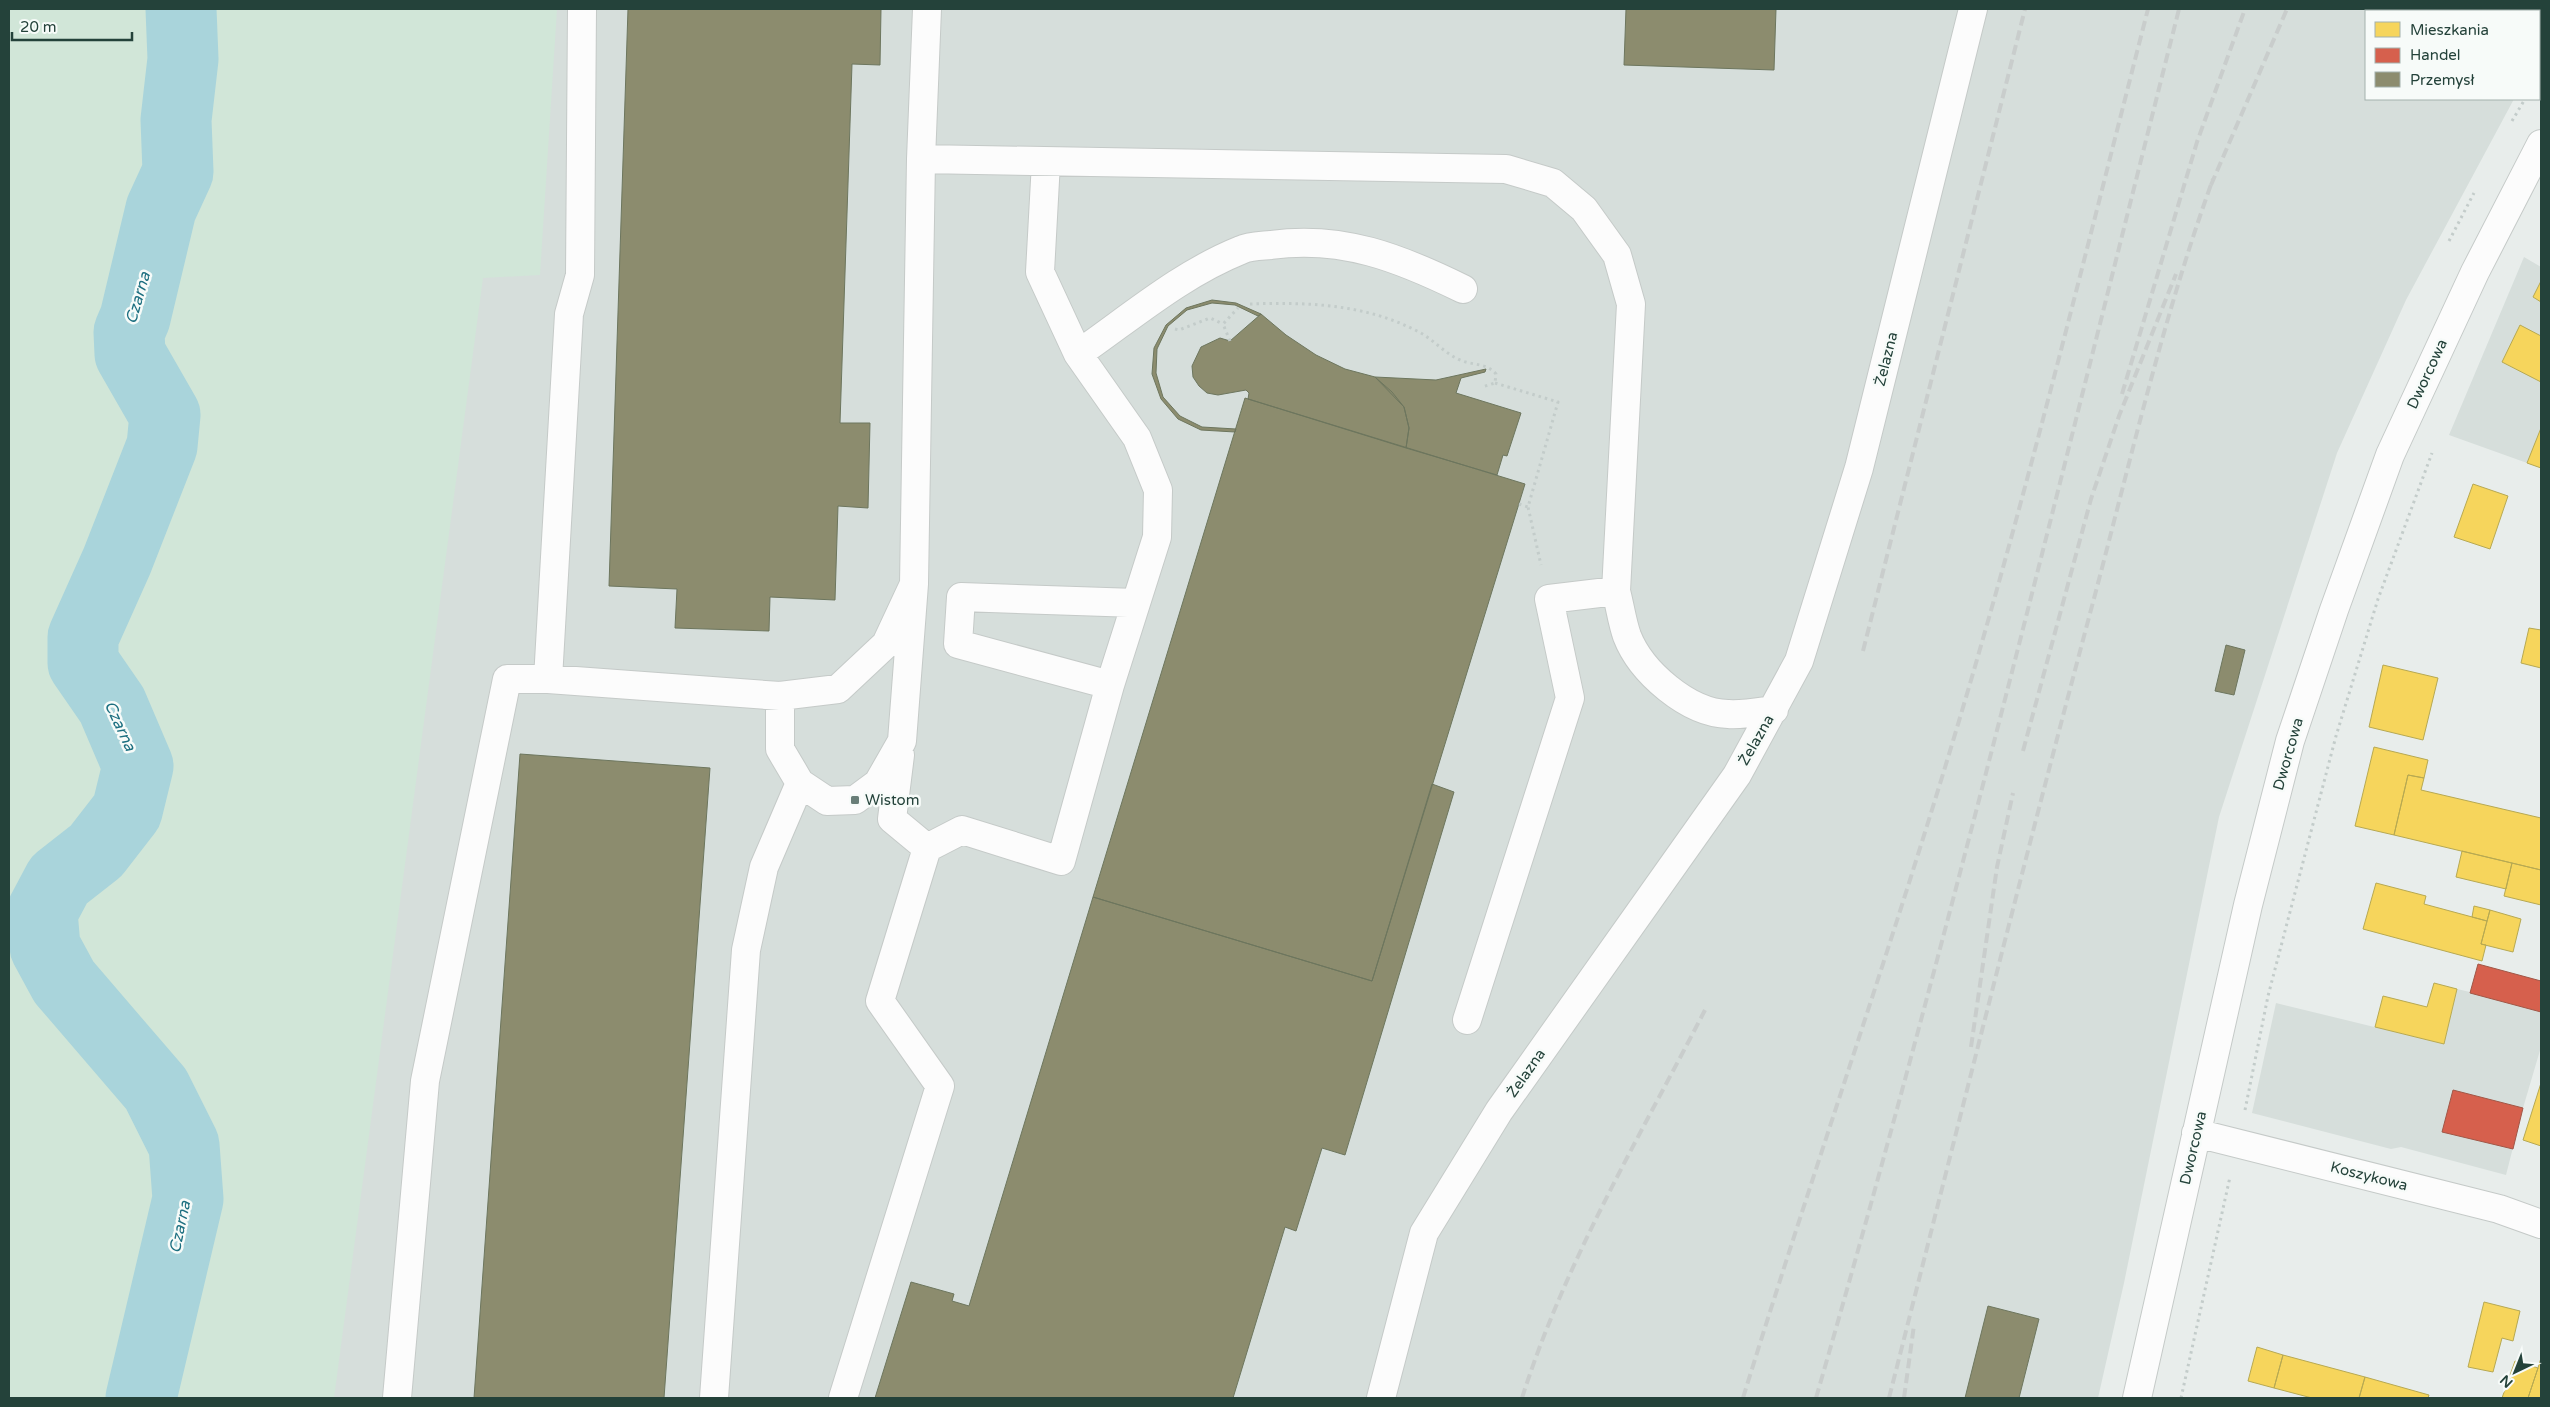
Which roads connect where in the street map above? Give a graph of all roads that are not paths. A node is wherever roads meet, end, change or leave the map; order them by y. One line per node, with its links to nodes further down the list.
1 (582, 9): 12 (street)
2 (927, 9): 5 (street)
3 (1973, 9): 15 (street, Żelazna)
4 (2541, 144): 20 (street, Dworcowa)
5 (921, 159): 6 (street); 9 (street)
6 (1046, 162): 8 (street); 10 (street)
7 (1463, 289): 8 (street)
8 (1078, 354): 11 (street)
9 (914, 584): 14 (street); 16 (street)
10 (1616, 592): 15 (street); 19 (street)
11 (1136, 603): 13 (street); 13 (street)
12 (548, 679): 14 (street); 22 (street)
13 (1110, 685): 18 (street)
14 (780, 696): 17 (street)
15 (1774, 710): 25 (street, Żelazna)
16 (902, 741): 17 (street); 18 (street)
17 (800, 783): 23 (street)
18 (926, 848): 24 (street)
19 (1468, 1020)
20 (2196, 1133): 21 (street, Koszykowa); 26 (street, Dworcowa)
21 (2541, 1224)
22 (397, 1398)
23 (714, 1398)
24 (843, 1398)
25 (1380, 1398)
26 (2137, 1398)

